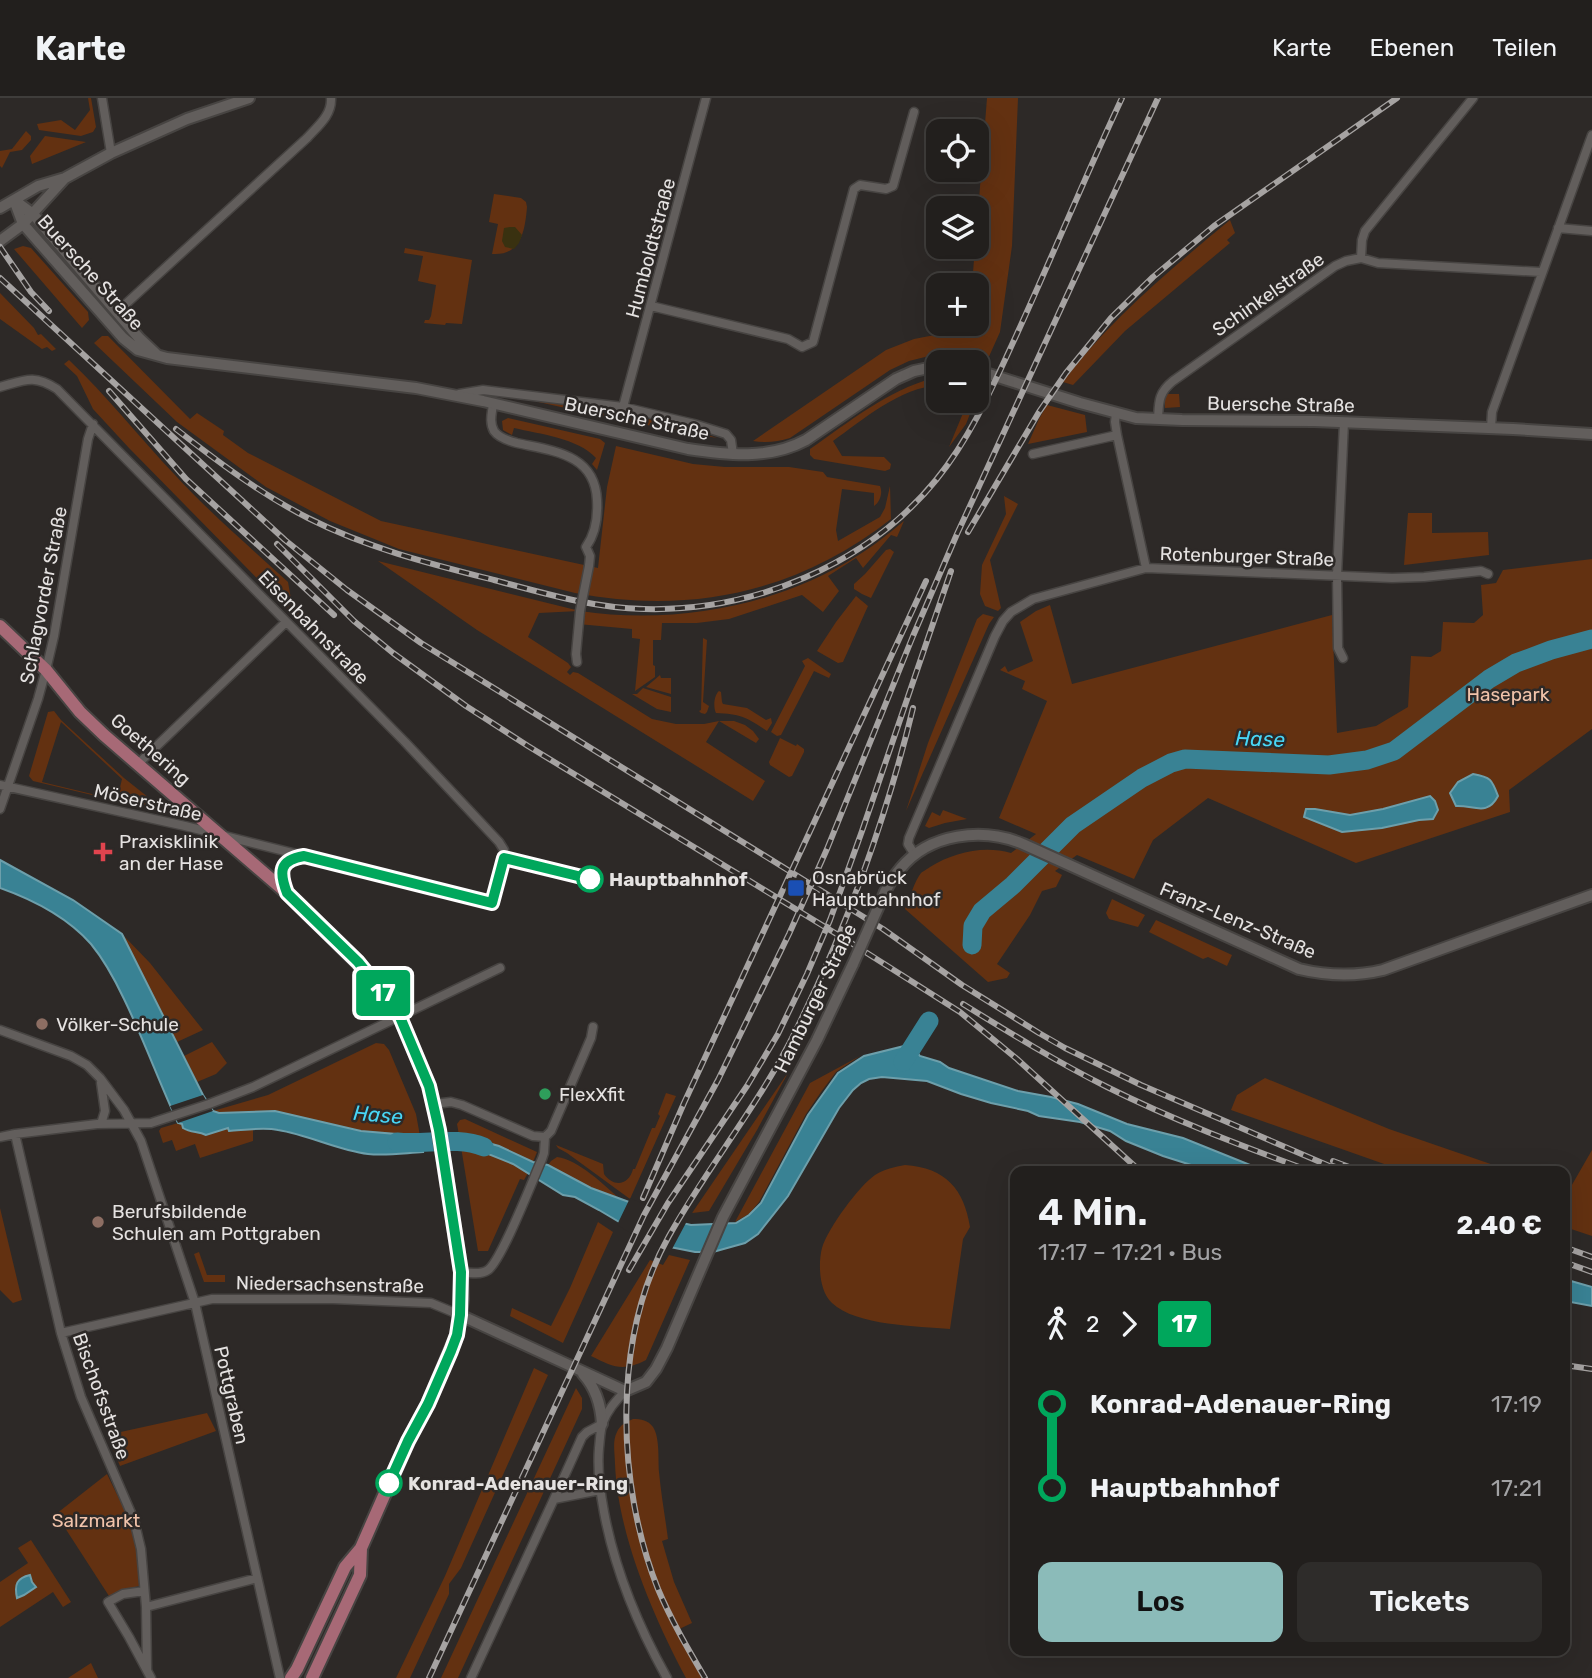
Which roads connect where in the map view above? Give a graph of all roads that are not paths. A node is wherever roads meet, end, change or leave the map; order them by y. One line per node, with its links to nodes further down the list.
1 (102, 98): 8 (street)
2 (249, 98): 8 (main road)
3 (331, 98): 20 (street)
4 (706, 98): 19 (street, Humboldtstraße)
5 (1473, 98): 17 (street)
6 (914, 112): 19 (street)
7 (1592, 135): 14 (street)
8 (111, 153): 9 (main road)
9 (65, 178): 10 (main road); 12 (main road)
10 (14, 200): 11 (main road); 12 (main road, Buersche Straße); 13 (main road, Buersche Straße)
11 (0, 208)
12 (33, 214): 13 (main road); 20 (main road, Buersche Straße)
13 (23, 224): 16 (main road); 21 (main road, Buersche Straße)
14 (1558, 228): 15 (street); 18 (street)
15 (1592, 230)
16 (0, 241)
17 (1362, 258): 18 (street); 29 (street, Schinkelstraße)
18 (1541, 272): 32 (street)
19 (651, 306): 27 (street, Humboldtstraße)
20 (117, 312): 21 (main road, Buersche Straße)
21 (159, 357): 25 (main road, Buersche Straße)
22 (926, 368): 35 (main road, Buersche Straße)
23 (989, 374): 28 (main road, Buersche Straße)
24 (0, 387): 31 (street, Eisenbahnstraße)
25 (452, 395): 26 (main road, Buersche Straße); 27 (street, Buersche Straße)
26 (493, 404): 35 (main road, Buersche Straße); 43 (street, bridge)
27 (623, 407): 35 (street, Buersche Straße)
28 (1116, 413): 29 (main road, Buersche Straße); 33 (street)
29 (1158, 419): 30 (main road, Buersche Straße)
30 (1344, 422): 32 (main road, Buersche Straße); 39 (street)
31 (93, 424): 40 (street, Eisenbahnstraße); 44 (street, Schlagvorder Straße)
32 (1491, 428): 34 (main road, Buersche Straße)
33 (1117, 435): 36 (street); 37 (street)
34 (1592, 435)
35 (733, 454)
36 (1032, 454)
37 (1146, 568): 39 (street, Rotenburger Straße); 49 (street, Rotenburger Straße)
38 (1488, 574): 39 (street, Rotenburger Straße)
39 (1337, 575): 42 (street)
40 (286, 622): 45 (street); 51 (street, Eisenbahnstraße)
41 (0, 626): 44 (main road, Goethering)
42 (1343, 658)
43 (577, 662)
44 (46, 670): 45 (main road, Goethering); 46 (street, Schlagvorder Straße)
45 (138, 764): 48 (main road, Goethering)
46 (4, 786): 47 (street, Schlagvorder Straße); 48 (street, Möserstraße)
47 (0, 808)
48 (220, 835): 50 (street, Möserstraße); 52 (main road, Goethering)
49 (915, 855): 53 (main road, Franz-Lenz-Straße); 71 (main road, Hamburger Straße, bridge)
50 (304, 856): 52 (street); 54 (street, Möserstraße)
51 (504, 858)
52 (287, 893): 56 (main road, Goethering)
53 (1592, 895)
54 (492, 903)
55 (500, 968): 56 (street)
56 (400, 1017): 60 (main road); 62 (street)
57 (593, 1027): 64 (street)
58 (0, 1030): 59 (street, Pottgraben)
59 (100, 1078): 61 (street); 62 (street, Pottgraben)
60 (434, 1104): 64 (street); 66 (main road)
61 (101, 1124): 62 (street); 63 (street)
62 (132, 1124): 67 (street, Pottgraben)
63 (15, 1133): 65 (street); 69 (street, Bischofsstraße)
64 (548, 1134): 66 (street)
65 (0, 1137)
66 (461, 1272): 68 (main road)
67 (195, 1303): 68 (street, Niedersachsenstraße); 69 (street, Niedersachsenstraße); 76 (street, Pottgraben)
68 (460, 1315): 70 (main road, Niedersachsenstraße); 75 (main road)
69 (61, 1333): 77 (street, Bischofsstraße)
70 (581, 1372): 71 (main road, Niedersachsenstraße); 72 (main road)
71 (625, 1391): 72 (street)
72 (602, 1424): 73 (street); 74 (street)
73 (600, 1490): 74 (street); 84 (street)
74 (554, 1499): 83 (street)
75 (361, 1548): 81 (main road); 82 (main road)
76 (257, 1578): 78 (street); 80 (street, Pottgraben)
77 (144, 1591): 78 (street, Bischofsstraße); 79 (street)
78 (146, 1607): 79 (street, Bischofsstraße)
79 (149, 1674)
80 (280, 1678)
81 (291, 1678)
82 (312, 1678)
83 (471, 1678)
84 (667, 1678)

